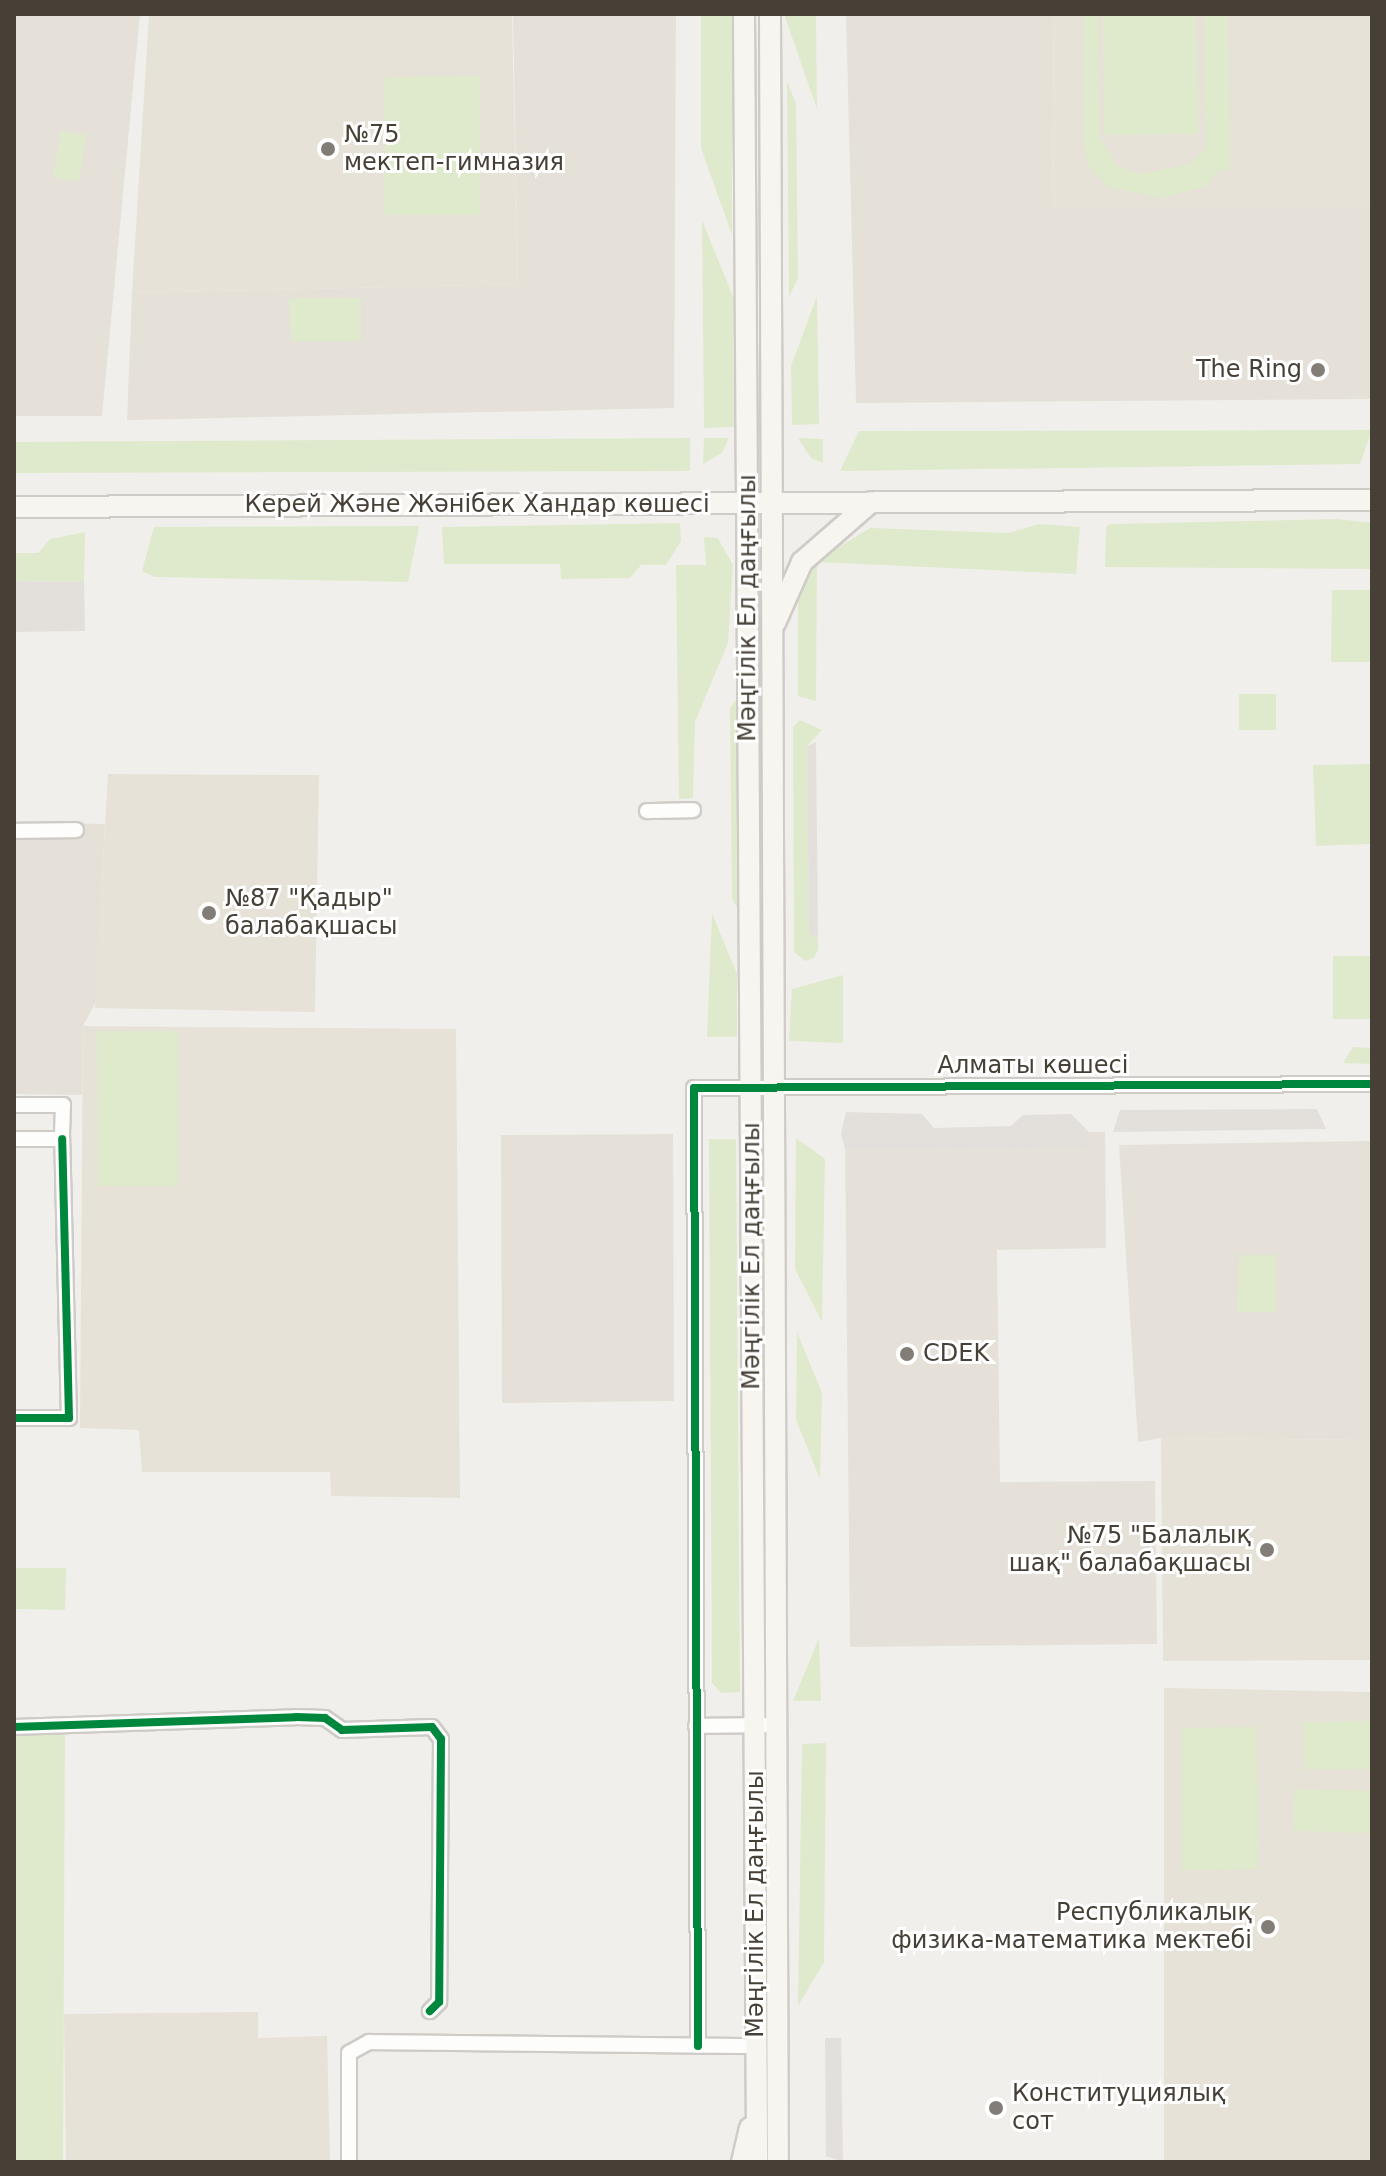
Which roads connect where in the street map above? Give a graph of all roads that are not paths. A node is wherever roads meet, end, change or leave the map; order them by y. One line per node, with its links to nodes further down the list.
1 (744, 14): 6 (main road, Мәңгілік Ел даңғылы)
2 (770, 14): 4 (main road, Мәңгілік Ел даңғылы)
3 (1372, 500): 5 (main road, Керей Және Жәнібек Хандар көшесі)
4 (773, 502): 5 (main road, Керей Және Жәнібек Хандар көшесі); 6 (main road, Керей Және Жәнібек Хандар көшесі); 8 (main road, Мәңгілік Ел даңғылы)
5 (871, 502): 8 (main road)
6 (747, 503): 7 (main road, Керей Және Жәнібек Хандар көшесі); 14 (main road, Мәңгілік Ел даңғылы)
7 (14, 507)
8 (772, 631): 15 (main road, Мәңгілік Ел даңғылы)
9 (693, 810): 10 (street)
10 (647, 811)
11 (76, 830): 12 (street)
12 (14, 831)
13 (1372, 1084): 15 (street, Алматы көшесі)
14 (751, 1088): 15 (street, Алматы көшесі); 20 (main road, Мәңгілік Ел даңғылы); 22 (street, Алматы көшесі)
15 (774, 1088): 21 (main road, Мәңгілік Ел даңғылы)
16 (14, 1105): 18 (street)
17 (14, 1139): 18 (street)
18 (62, 1139): 19 (street)
19 (14, 1418)
20 (755, 1725): 21 (street); 22 (street); 26 (main road, Мәңгілік Ел даңғылы)
21 (776, 1725): 27 (main road, Мәңгілік Ел даңғылы)
22 (696, 1726): 25 (street)
23 (14, 1727): 24 (street)
24 (430, 2011)
25 (698, 2046): 26 (street); 28 (street)
26 (756, 2046): 27 (main road, Мәңгілік Ел даңғылы)
27 (767, 2109): 29 (main road); 30 (main road, Мәңгілік Ел даңғылы); 31 (main road, Мәңгілік Ел даңғылы); 32 (main road)
28 (349, 2162)
29 (742, 2162)
30 (757, 2162)
31 (778, 2162)
32 (791, 2162)

